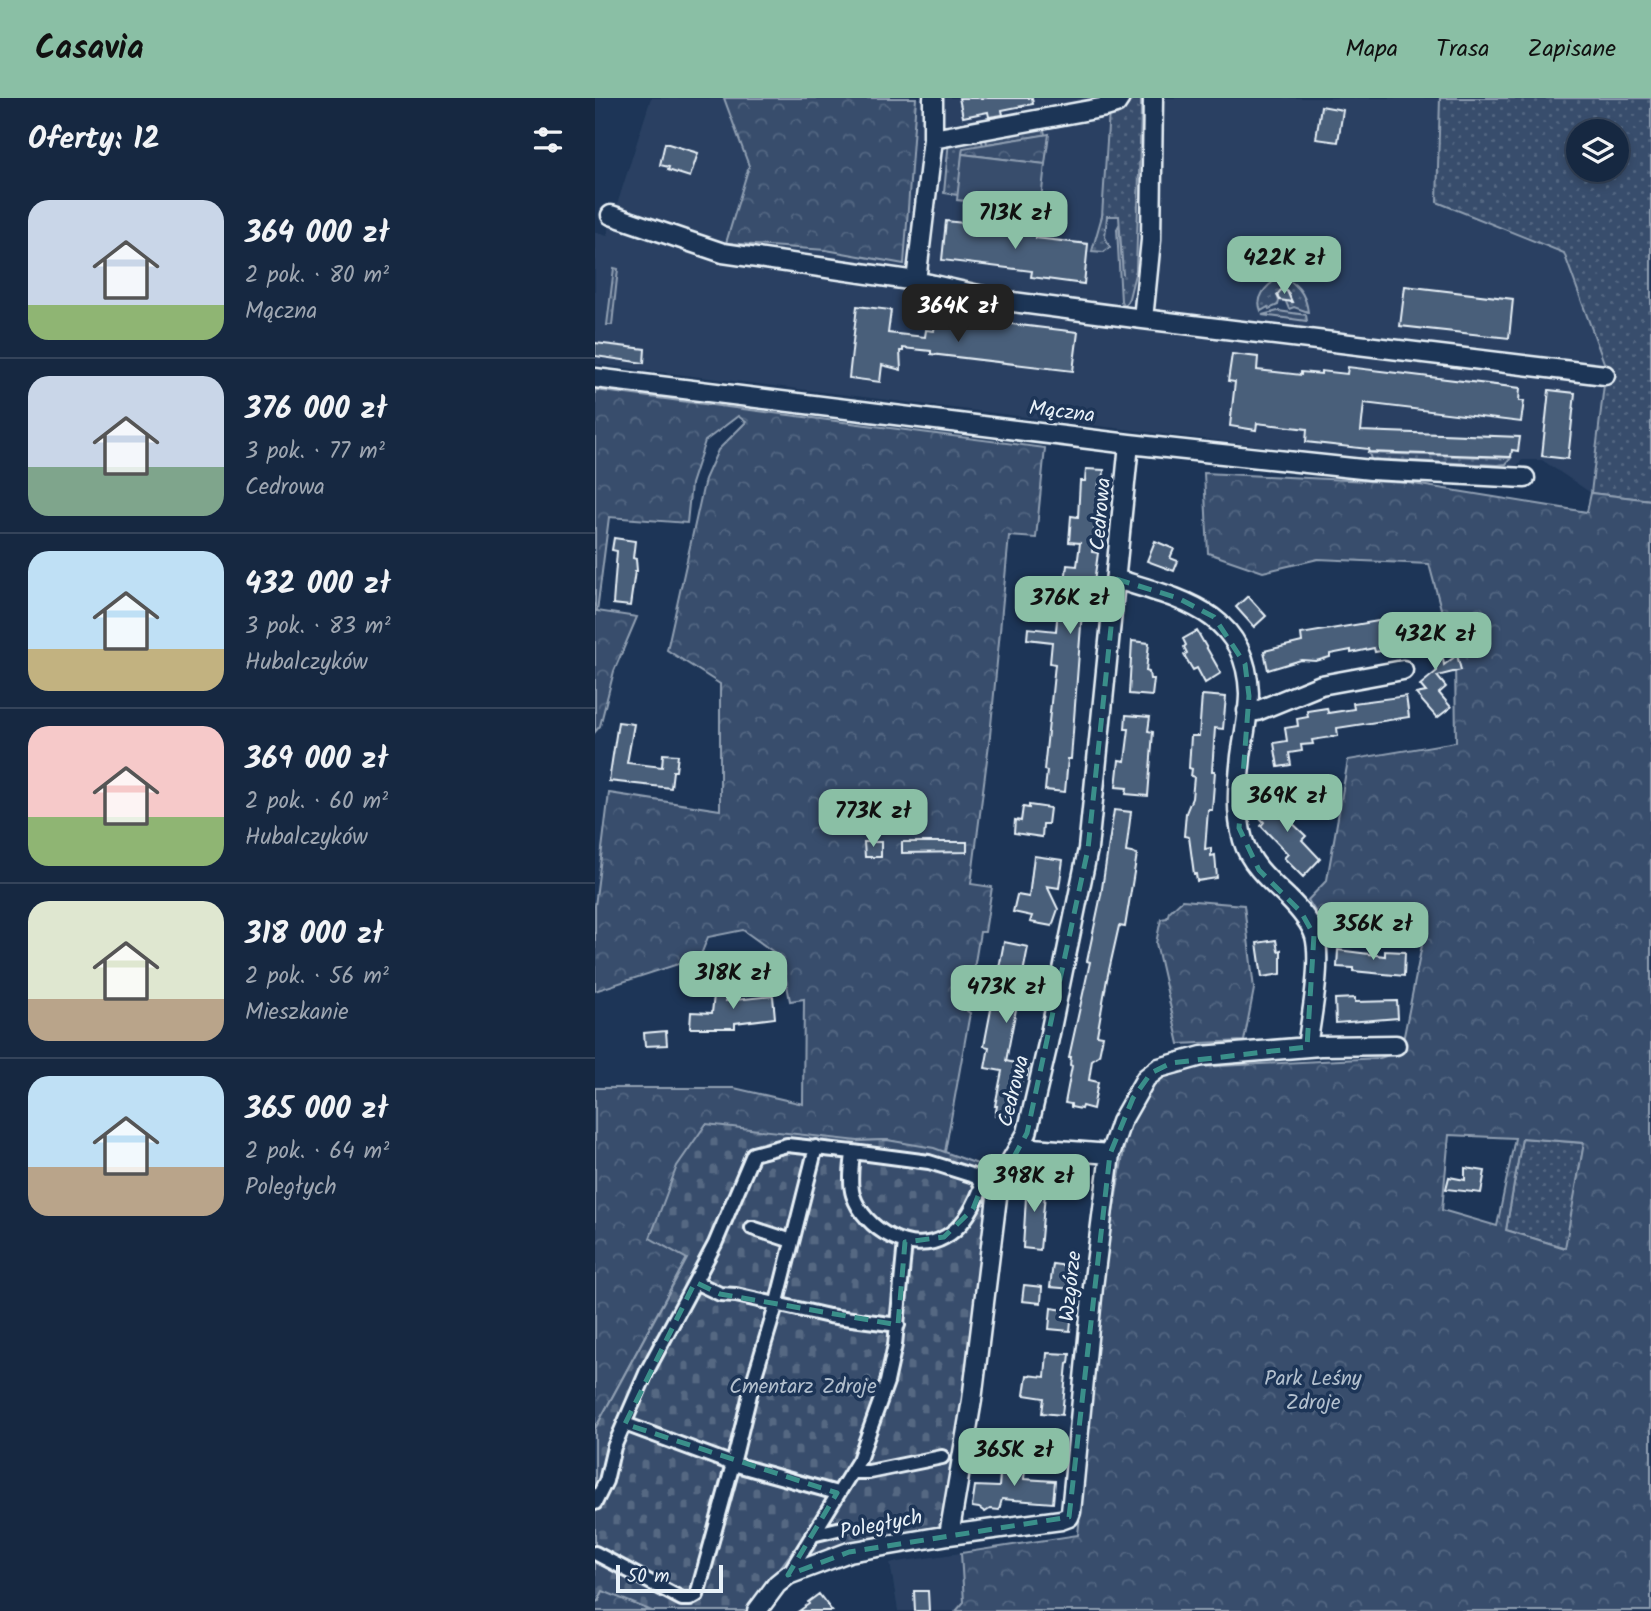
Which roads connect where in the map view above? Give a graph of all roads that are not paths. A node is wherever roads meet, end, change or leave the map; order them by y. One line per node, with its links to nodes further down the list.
1 (933, 98): 4 (street)
2 (1120, 98): 4 (street)
3 (1153, 98): 7 (street)
4 (933, 139): 6 (street)
5 (611, 215): 6 (street)
6 (916, 281): 7 (street)
7 (1143, 319): 8 (street)
8 (1605, 374)
9 (595, 378): 10 (street, Mączna)
10 (1129, 444): 11 (street, Mączna); 12 (street, Cedrowa)
11 (1525, 478)
12 (1117, 579): 14 (street); 18 (street, Cedrowa)
13 (1403, 670): 14 (street)
14 (1247, 711): 16 (street)
15 (1396, 1045): 16 (street, Wzgórze)
16 (1307, 1047): 20 (street, Wzgórze)
17 (816, 1147): 19 (street); 23 (street); 25 (street)
18 (1020, 1147): 20 (street); 21 (street, Cedrowa)
19 (853, 1152): 21 (street); 24 (street)
20 (1110, 1154): 34 (street, Wzgórze)
21 (994, 1188): 24 (street); 37 (street, Cedrowa)
22 (753, 1228): 23 (street)
23 (792, 1241): 26 (street)
24 (905, 1242): 27 (street)
25 (695, 1282): 26 (street); 28 (street)
26 (776, 1306): 27 (street); 30 (street)
27 (898, 1325): 31 (street)
28 (625, 1424): 30 (street); 33 (street)
29 (942, 1457): 31 (street)
30 (733, 1464): 32 (street); 38 (street)
31 (852, 1472): 32 (street)
32 (837, 1493): 36 (street)
33 (595, 1503)
34 (1072, 1512): 37 (street, Poległych)
35 (842, 1528): 36 (street)
36 (812, 1535): 39 (street)
37 (949, 1535): 39 (street, Poległych)
38 (595, 1553)
39 (788, 1575): 40 (street, Poległych)
40 (757, 1611)

